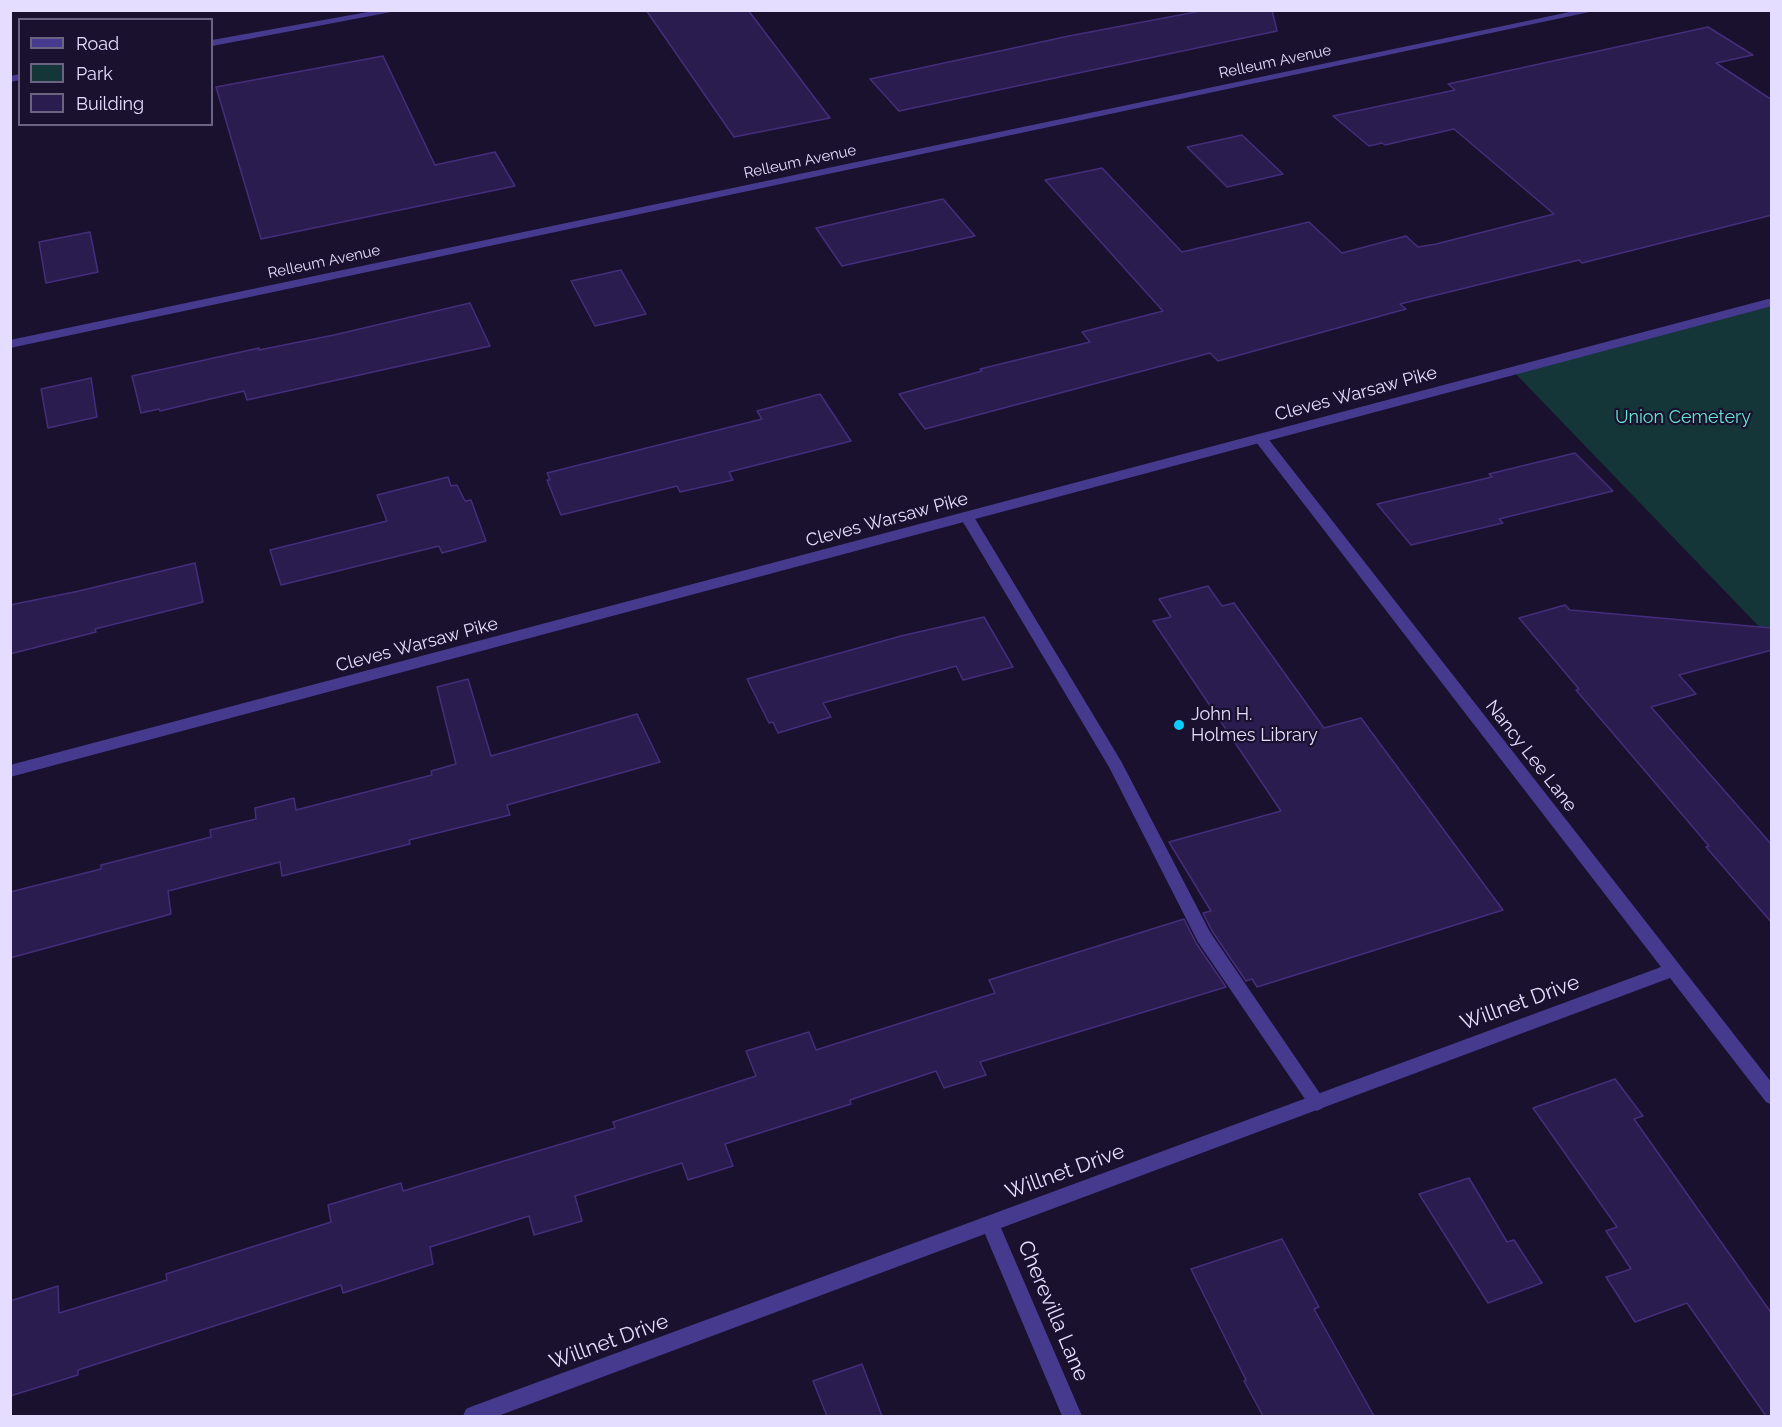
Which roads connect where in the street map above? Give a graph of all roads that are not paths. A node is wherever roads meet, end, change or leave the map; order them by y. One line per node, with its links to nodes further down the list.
1 (398, 10): 3 (street)
2 (1595, 10): 5 (street, Relleum Avenue)
3 (213, 43)
4 (1772, 302): 6 (street, Cleves Warsaw Pike)
5 (10, 344)
6 (1261, 439): 7 (street, Cleves Warsaw Pike); 9 (street, Nancy Lee Lane)
7 (967, 517): 8 (street, Cleves Warsaw Pike); 11 (street)
8 (10, 771)
9 (1672, 970): 10 (street, Nancy Lee Lane); 11 (street, Willnet Drive)
10 (1772, 1097)
11 (1317, 1102): 12 (street, Willnet Drive)
12 (990, 1224): 13 (street, Willnet Drive); 14 (street, Cherevilla Lane)
13 (473, 1416)
14 (1072, 1416)

